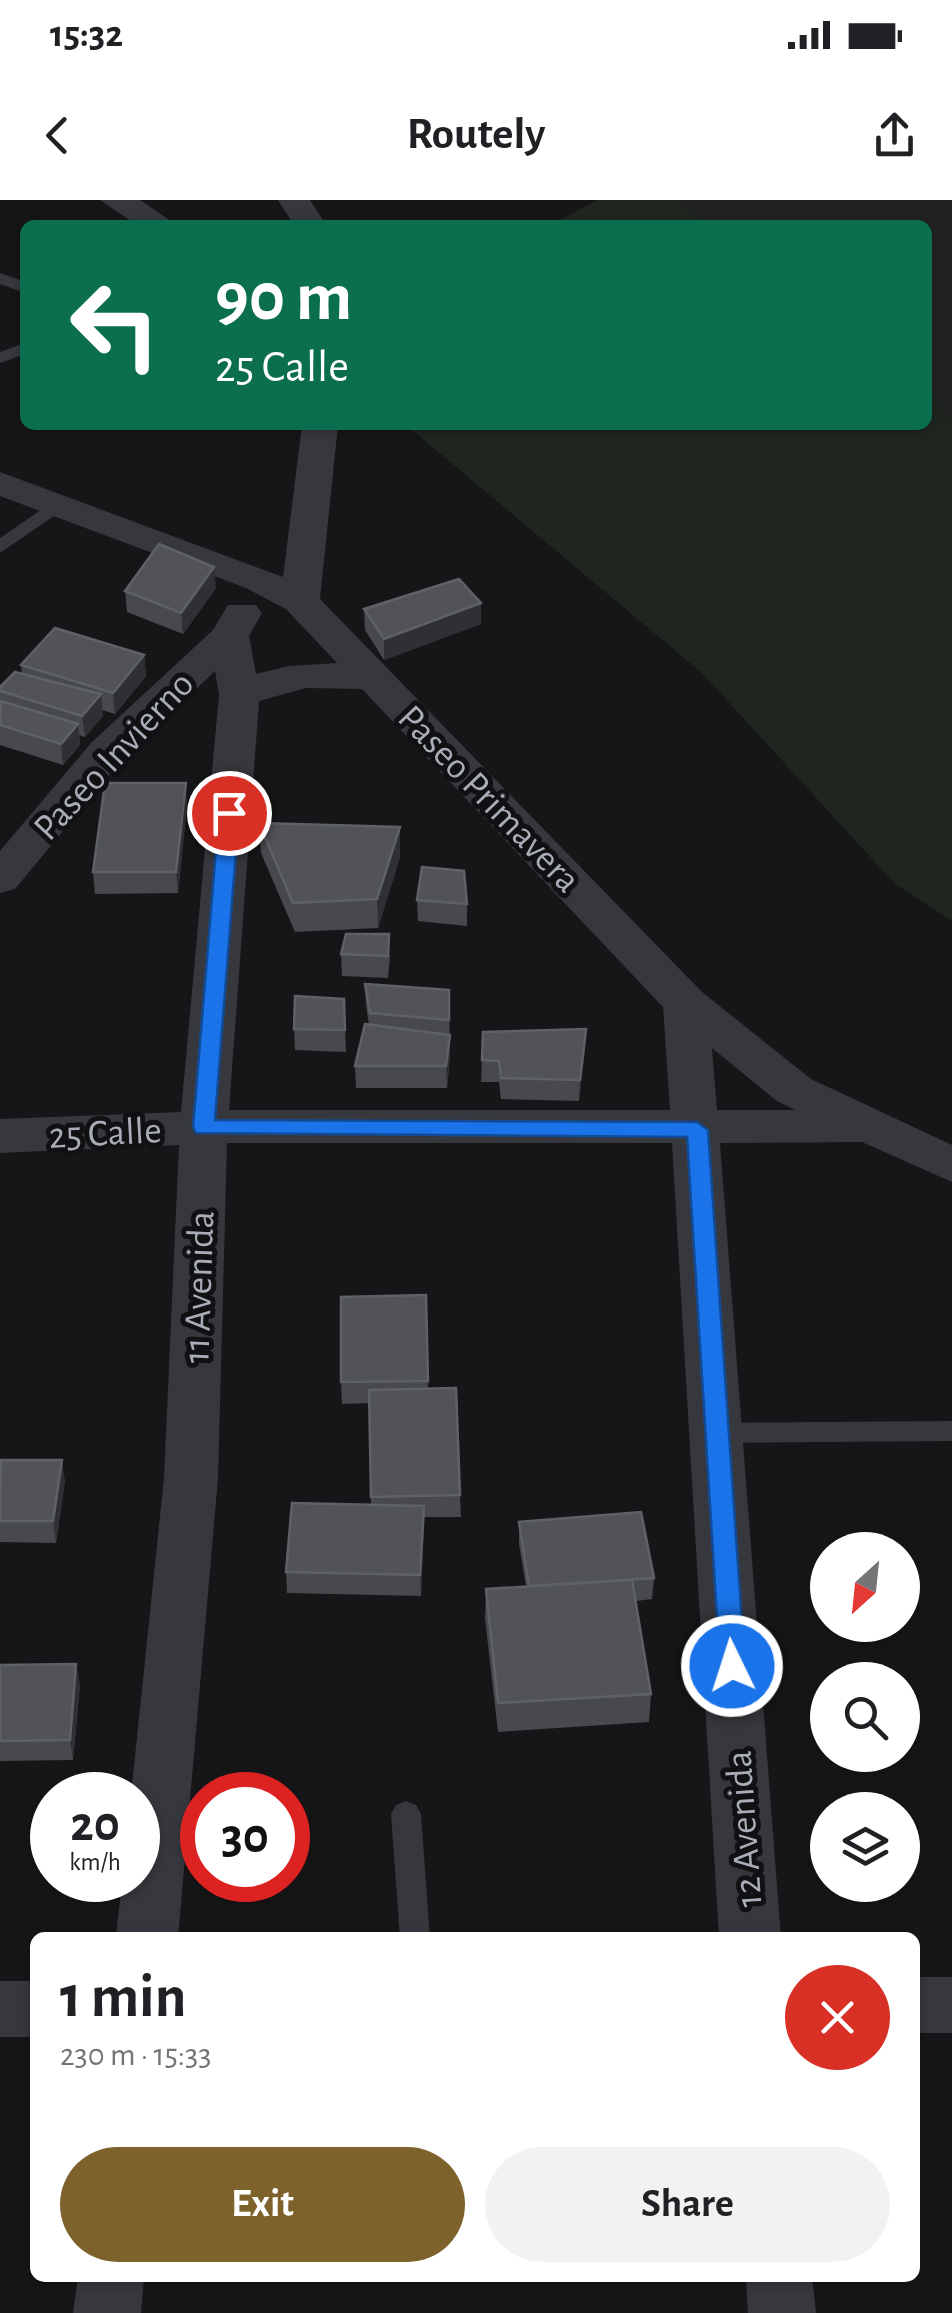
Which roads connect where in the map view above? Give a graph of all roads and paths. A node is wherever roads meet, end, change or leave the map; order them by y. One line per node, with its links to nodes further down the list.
1 (116, 200): 2 (street)
2 (152, 220)
3 (319, 430): 8 (street)
4 (0, 483): 5 (street, Paseo Primavera)
5 (60, 504): 6 (lane); 7 (street, Paseo Primavera)
6 (0, 547)
7 (260, 580): 8 (street, Paseo Primavera); 9 (street, Paseo Invierno)
8 (300, 601): 10 (street, Paseo Primavera)
9 (229, 636): 11 (street, 11 Avenida); 12 (street, Paseo Invierno)
10 (376, 678): 11 (street); 13 (street, Paseo Primavera)
11 (238, 695): 15 (street, 11 Avenida)
12 (0, 878)
13 (686, 1002): 14 (street, Paseo Primavera); 16 (street, 12 Avenida)
14 (870, 1126): 16 (street, 25 Calle); 18 (street, Paseo Primavera)
15 (204, 1127): 16 (street, 25 Calle); 17 (street, 25 Calle); 22 (street, 11 Avenida)
16 (697, 1130): 20 (street, 12 Avenida)
17 (0, 1136)
18 (952, 1165)
19 (952, 1431): 20 (lane)
20 (717, 1433): 24 (street, 12 Avenida)
21 (406, 1814): 23 (lane)
22 (149, 1932)
23 (415, 1932)
24 (750, 1932)
25 (952, 2005): 26 (street)
26 (920, 2006)
27 (0, 2009): 28 (street)
28 (30, 2009)
29 (111, 2282): 31 (street)
30 (779, 2282): 32 (street)
31 (107, 2313)
32 (782, 2313)

